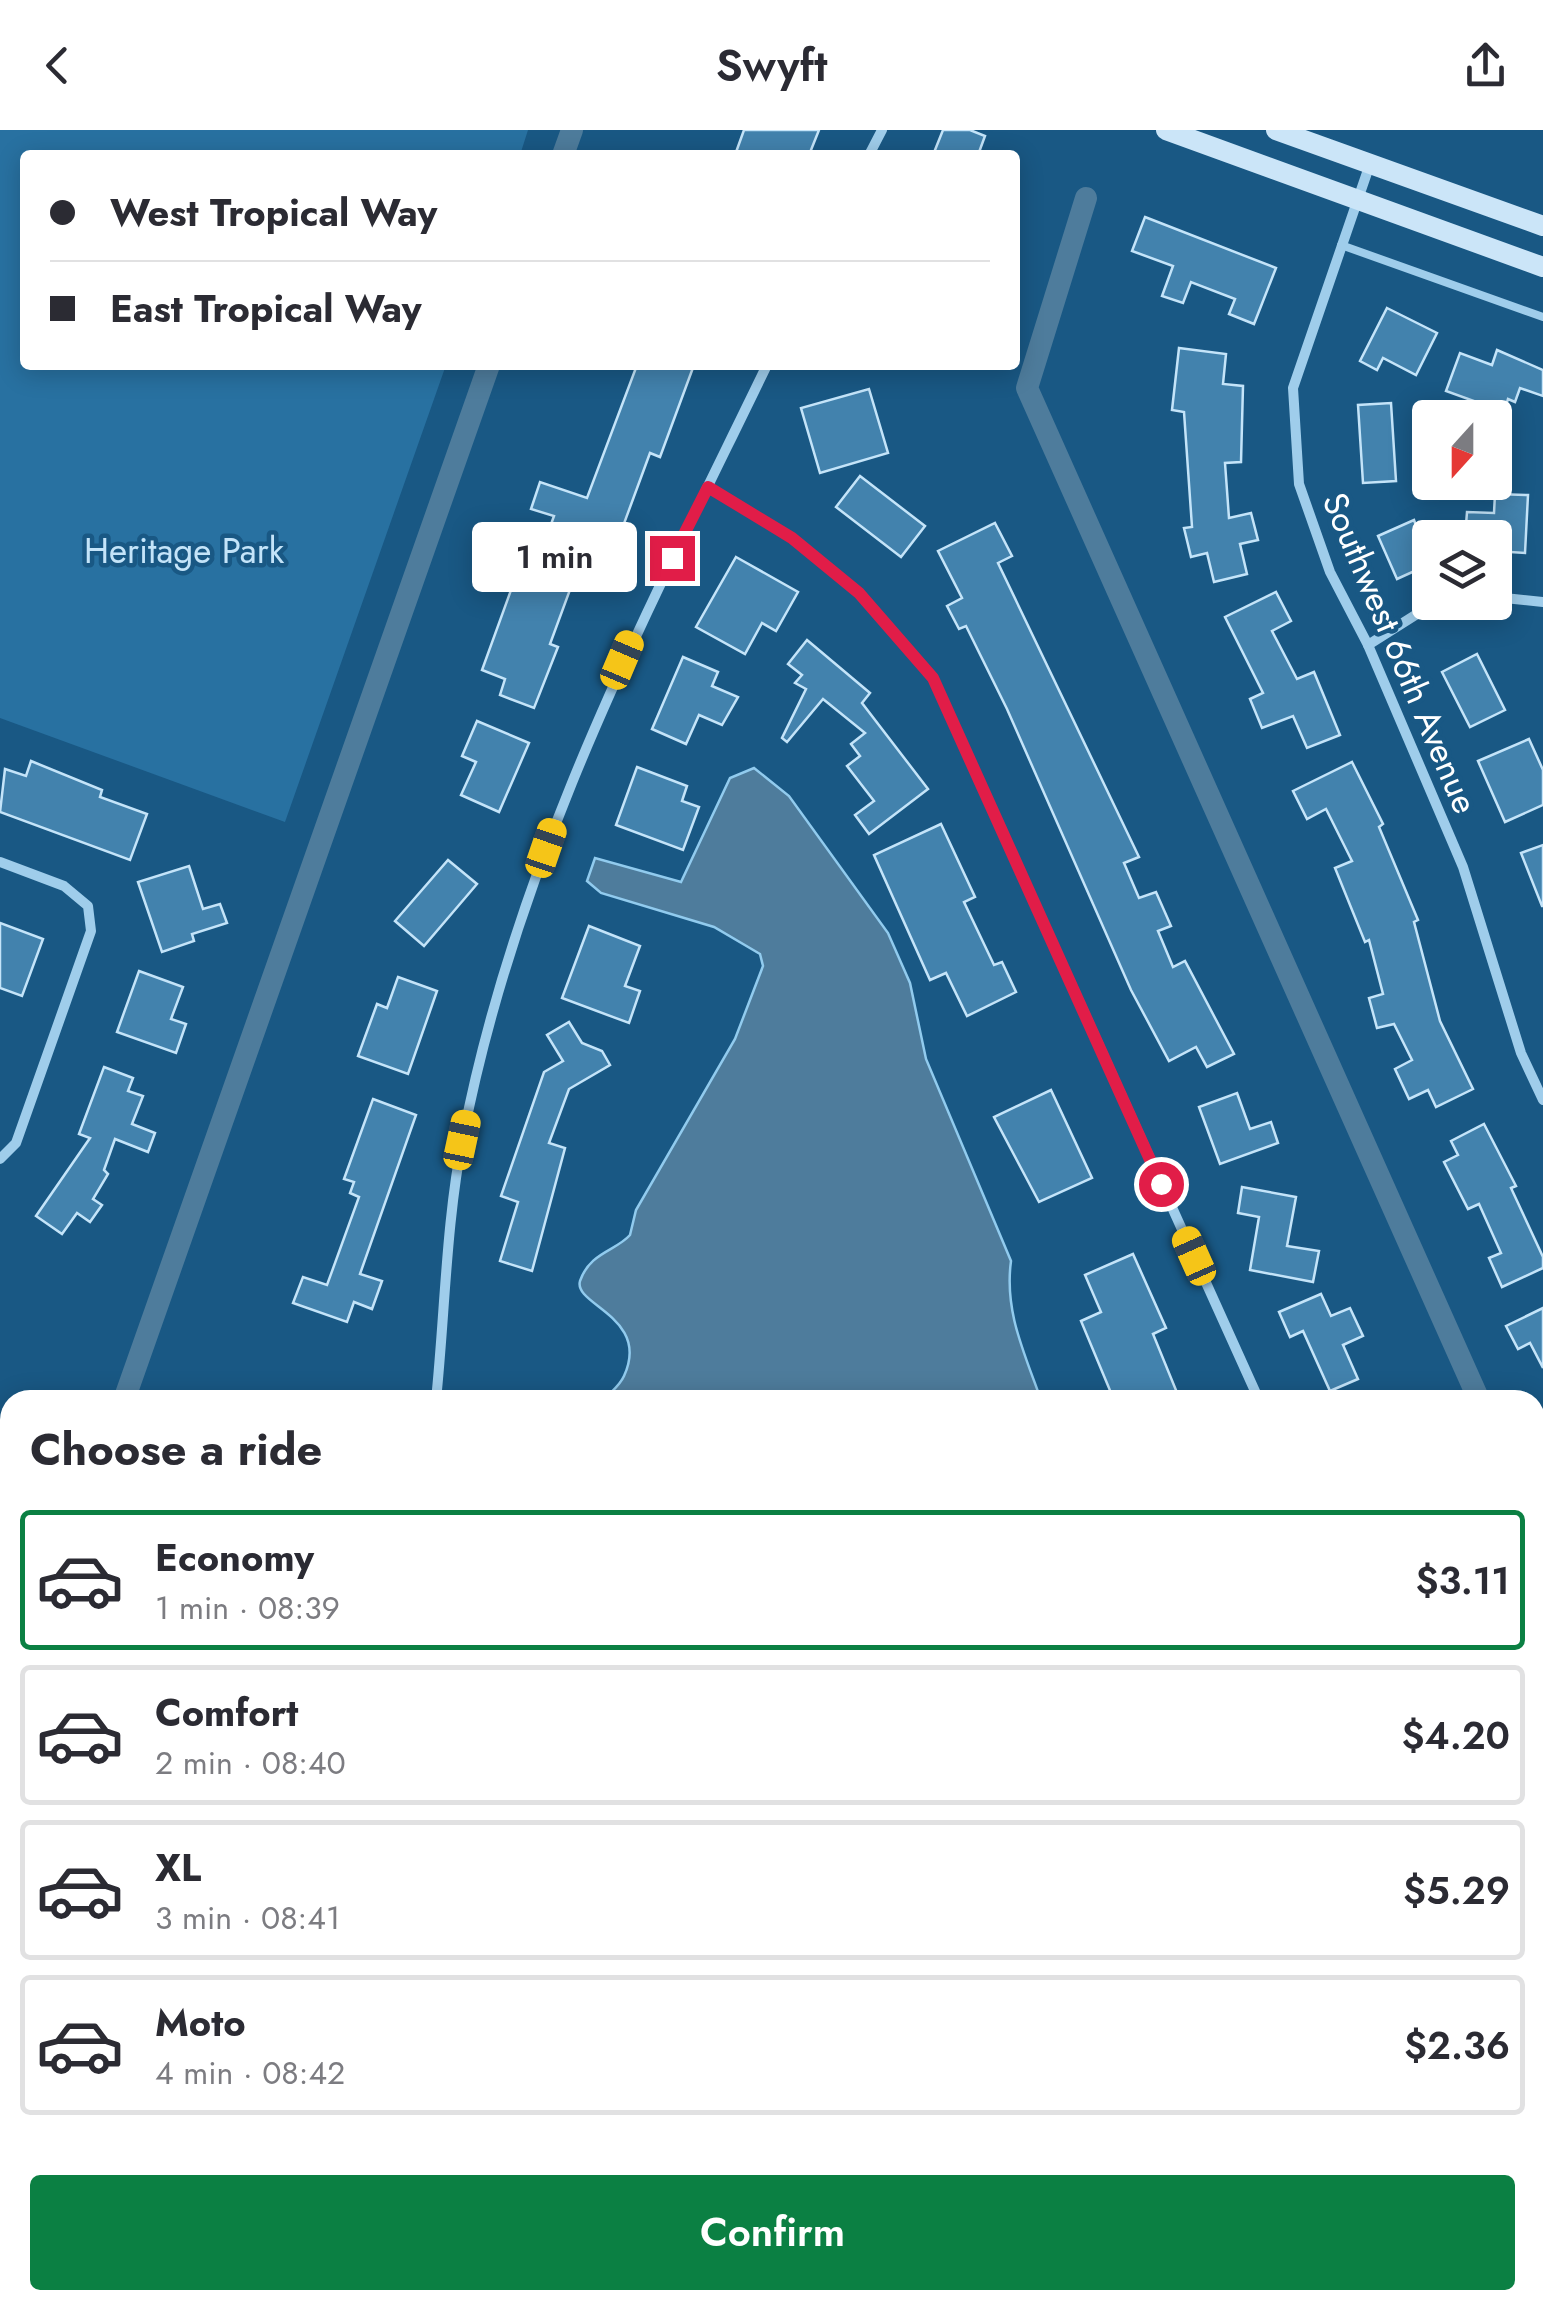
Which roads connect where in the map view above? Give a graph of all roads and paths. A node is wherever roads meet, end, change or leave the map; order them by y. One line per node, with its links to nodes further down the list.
1 (1166, 130): 5 (main road)
2 (1276, 130): 3 (main road)
3 (1304, 134): 4 (main road)
4 (1370, 164): 5 (street, Southwest 66th Avenue); 6 (main road)
5 (1357, 200): 7 (street, Southwest 66th Avenue); 8 (main road)
6 (1543, 226)
7 (1341, 245): 9 (lane); 15 (street, Southwest 66th Avenue)
8 (1543, 267)
9 (1543, 317)
10 (765, 370): 11 (street)
11 (708, 487): 19 (street); 20 (street)
12 (1512, 599): 13 (street)
13 (1543, 602)
14 (1412, 617): 15 (street)
15 (1368, 645): 17 (street, Southwest 66th Avenue)
16 (0, 862): 18 (street)
17 (1543, 1100)
18 (0, 1159)
19 (437, 1390)
20 (1254, 1390)

